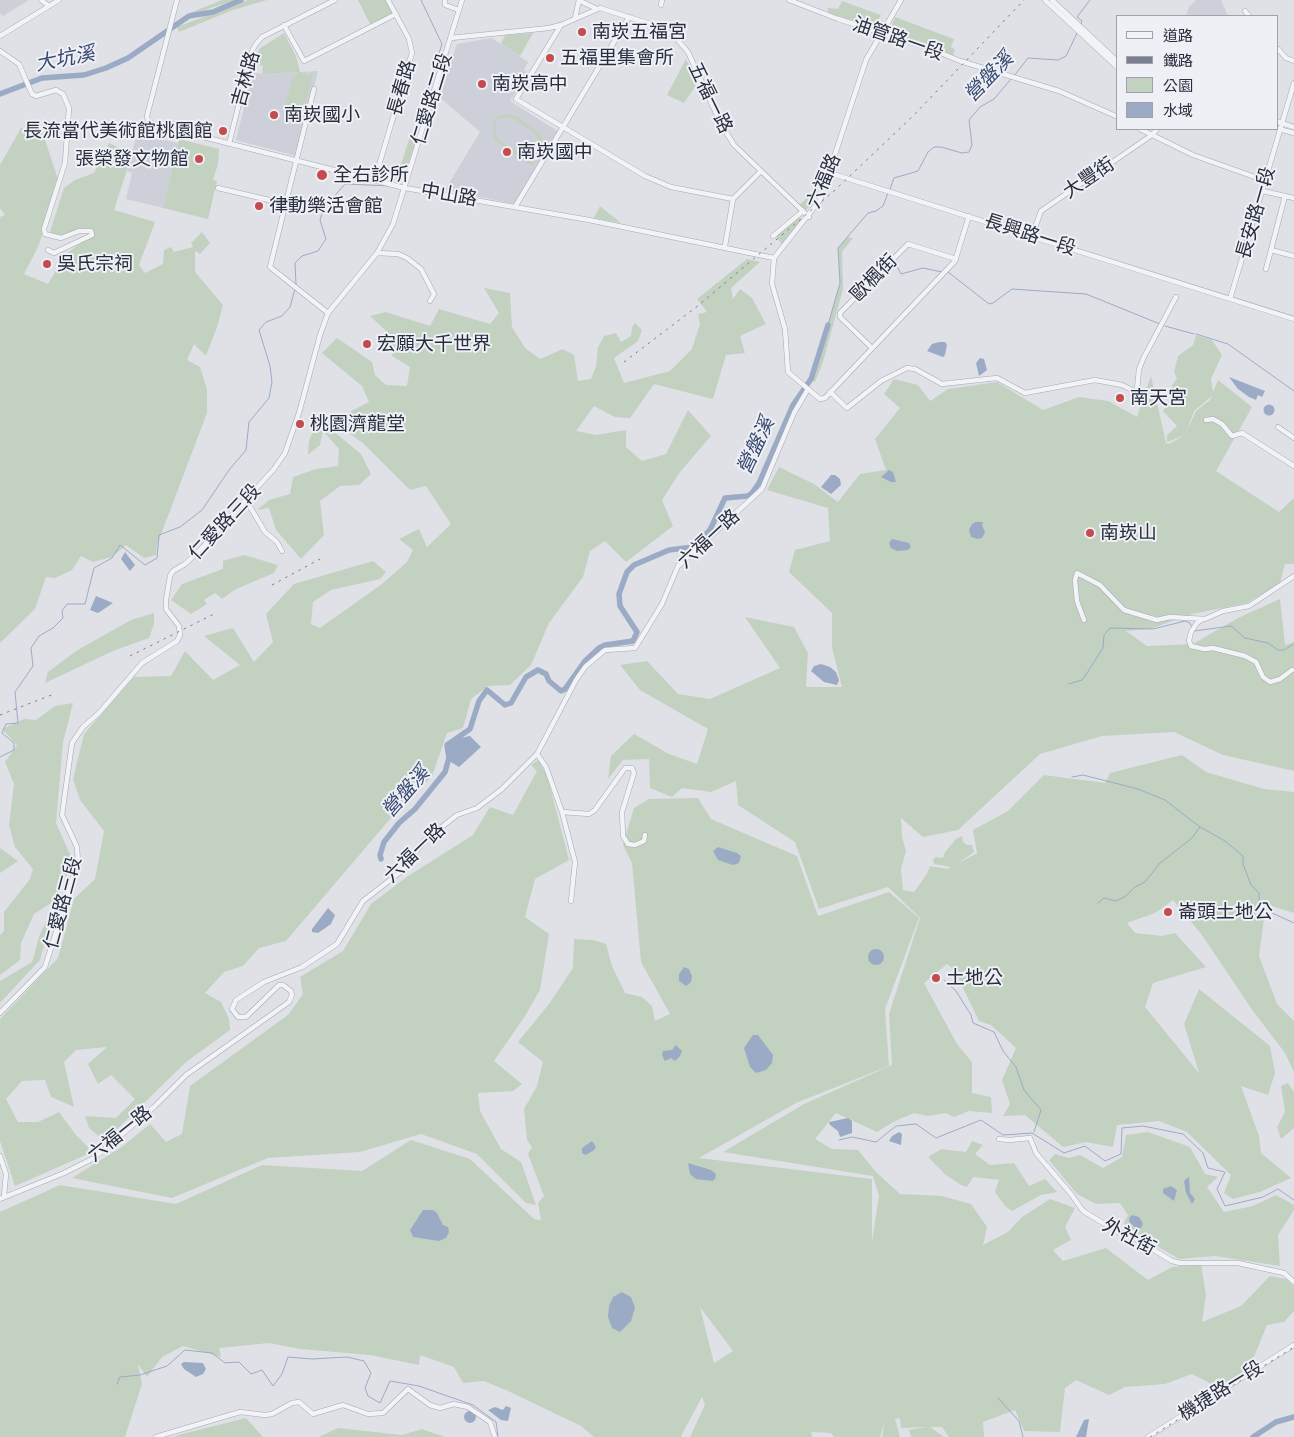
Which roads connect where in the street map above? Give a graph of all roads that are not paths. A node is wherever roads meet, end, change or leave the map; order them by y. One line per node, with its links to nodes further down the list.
1 (41, 0): 13 (street)
2 (59, 0): 13 (street)
3 (177, 0): 45 (street, 中山路)
4 (335, 0): 23 (street, 吉林路)
5 (388, 0): 18 (street, 長春路)
6 (446, 0): 15 (street)
7 (462, 0): 15 (street, 仁愛路二段)
8 (580, 0): 14 (street, 五福一路); 17 (street); 21 (street)
9 (789, 0): 26 (street, 油管路一段)
10 (901, 0): 26 (street, 六福路)
11 (1045, 0): 22 (street)
12 (1052, 0): 22 (street)
13 (50, 6): 27 (street)
14 (595, 8): 17 (street); 20 (street, 五福一路)
15 (459, 10): 28 (street, 仁愛路二段)
16 (1245, 11): 19 (street)
17 (586, 13): 21 (street)
18 (396, 14): 23 (street); 49 (street, 長春路)
19 (1249, 15)
20 (628, 17): 37 (street); 47 (street, 五福一路)
21 (575, 18): 24 (street)
22 (1074, 24): 25 (street)
23 (284, 25): 45 (street, 吉林路)
24 (561, 25): 28 (street); 37 (street)
25 (1080, 29): 31 (street); 33 (street)
26 (881, 33): 36 (street, 油管路一段); 48 (street, 六福路)
27 (0, 36)
28 (451, 38): 52 (street, 仁愛路二段)
29 (1279, 50): 32 (street)
30 (0, 51): 65 (street)
31 (1116, 60)
32 (1294, 61)
33 (1116, 66)
34 (1294, 83): 38 (street, 長安路一段)
35 (314, 89): 46 (street)
36 (1116, 116)
37 (562, 126): 56 (street); 58 (street)
38 (1280, 126): 39 (street); 43 (street)
39 (1294, 127)
40 (1142, 130): 44 (street)
41 (1155, 130): 44 (street, 大豐街)
42 (1279, 130): 50 (street, 長安路一段)
43 (1294, 134)
44 (1152, 135): 50 (street); 63 (street, 大豐街)
45 (229, 144): 46 (street, 中山路)
46 (296, 160): 49 (street, 中山路); 57 (street)
47 (761, 172): 56 (street); 59 (street, 五福一路)
48 (830, 173): 60 (street, 六福路); 61 (street, 長興路一段)
49 (375, 179): 52 (street, 中山路)
50 (1266, 181): 53 (street, 長安路一段)
51 (218, 188): 57 (street)
52 (405, 188): 58 (street, 中山路); 67 (street, 仁愛路三段)
53 (1263, 192): 54 (street); 73 (street, 長安路一段)
54 (1285, 196): 55 (street); 66 (street)
55 (1294, 198)
56 (733, 199): 64 (street)
57 (286, 204): 75 (street)
58 (515, 207): 64 (street, 中山路)
59 (803, 211): 60 (street, 五福一路); 62 (street)
60 (809, 216): 69 (street, 六福路)
61 (970, 216): 63 (street, 長興路一段); 70 (street)
62 (773, 236)
63 (1032, 236): 73 (street, 長興路一段)
64 (725, 246): 69 (street, 中山路)
65 (48, 250)
66 (1271, 250): 68 (street); 71 (street)
67 (377, 253): 74 (street); 75 (street, 仁愛路三段)
68 (1294, 256)
69 (774, 258): 78 (street)
70 (956, 259): 77 (street); 77 (street, 歐楓街)
71 (1266, 269)
72 (1176, 297): 79 (street)
73 (1230, 299): 76 (street, 長興路一段)
74 (430, 301)
75 (328, 313): 84 (street, 仁愛路三段)
76 (1294, 319)
77 (872, 348): 79 (street)
78 (808, 389): 79 (street); 90 (street, 六福一路)
79 (829, 392)
80 (1206, 420): 83 (street)
81 (1278, 427): 82 (street)
82 (1294, 438)
83 (1294, 466)
84 (246, 500): 85 (street); 94 (street, 仁愛路三段)
85 (282, 551)
86 (1294, 576): 87 (street)
87 (1205, 619): 88 (street); 89 (street)
88 (1084, 620)
89 (1292, 670)
90 (537, 754): 91 (street); 97 (street, 六福一路)
91 (562, 812): 92 (street); 93 (street)
92 (645, 835)
93 (571, 901)
94 (0, 1013)
95 (999, 1139): 98 (street, 外社街)
96 (0, 1156): 97 (street)
97 (2, 1198)
98 (1294, 1282)
99 (1294, 1345): 102 (street, 機捷路一段)
100 (156, 1437): 101 (street)
101 (495, 1437)
102 (1148, 1437)

